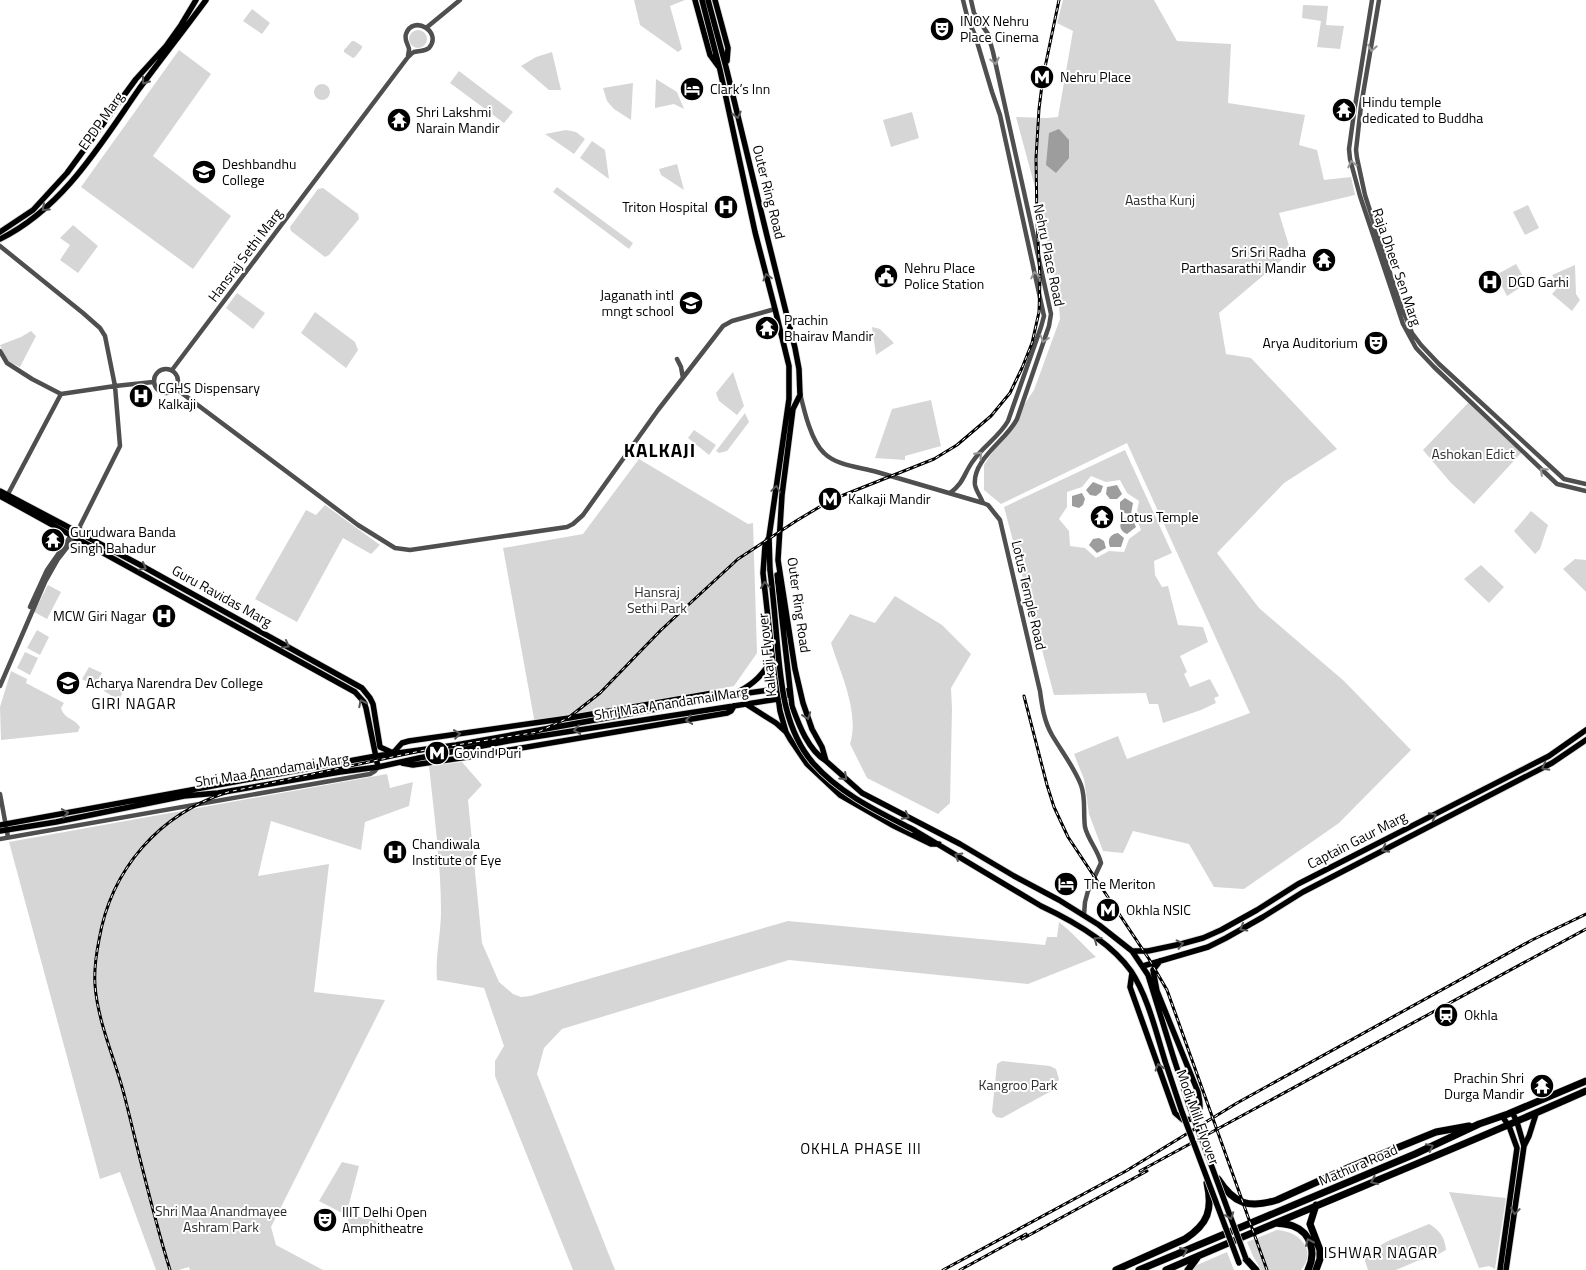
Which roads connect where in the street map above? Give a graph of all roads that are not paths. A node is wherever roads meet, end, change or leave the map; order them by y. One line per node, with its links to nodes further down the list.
1 (196, 0): 19 (main road, EPDP Marg)
2 (206, 0): 20 (main road, EPDP Marg, one-way to 20)
3 (460, 0): 12 (street)
4 (695, 0): 18 (main road)
5 (702, 0): 14 (main road)
6 (708, 0): 14 (main road)
7 (715, 0): 17 (main road)
8 (963, 0): 35 (street, Nehru Place Road, one-way to 8)
9 (971, 0): 37 (street, Nehru Place Road, one-way to 37)
10 (1372, 0): 34 (street, Raja Dheer Sen Marg, one-way to 10)
11 (1380, 0): 32 (street, Raja Dheer Sen Marg, one-way to 32)
12 (426, 28): 13 (street); 15 (street)
13 (409, 48): 15 (street); 16 (street)
14 (718, 49): 17 (main road); 18 (main road)
15 (415, 52): 16 (street)
16 (408, 57): 25 (street, Hansraj Sethi Marg)
17 (726, 67): 30 (main road, Outer Ring Road, one-way to 30)
18 (720, 70): 22 (main road, Outer Ring Road, one-way to 18)
19 (0, 232)
20 (0, 239)
21 (0, 246): 28 (street)
22 (776, 308): 26 (street); 39 (main road, Outer Ring Road, one-way to 22)
23 (0, 351): 31 (street)
24 (677, 359): 26 (street)
25 (172, 370): 27 (street); 29 (street)
26 (683, 378): 29 (street)
27 (153, 382): 28 (street); 29 (street)
28 (115, 386): 31 (street); 38 (street)
29 (175, 388)
30 (800, 393): 35 (street); 40 (main road, Outer Ring Road)
31 (61, 394): 36 (street)
32 (1586, 484)
33 (0, 491): 36 (main road, Guru Ravidas Marg)
34 (1586, 491)
35 (950, 494): 37 (street)
36 (4, 497): 38 (main road, Guru Ravidas Marg)
37 (983, 503): 68 (street, Lotus Temple Road)
38 (76, 532): 41 (street); 58 (main road, Guru Ravidas Marg, one-way to 58); 59 (main road, Guru Ravidas Marg, one-way to 38)
39 (769, 537): 42 (main road, one-way to 39); 67 (main road, Kalkaji Flyover, bridge)
40 (778, 560): 43 (main road); 60 (main road, Outer Ring Road, one-way to 60)
41 (30, 612): 45 (street); 46 (street)
42 (770, 633): 43 (main road); 44 (main road)
43 (784, 635): 48 (main road)
44 (772, 660): 47 (main road); 49 (main road)
45 (0, 681)
46 (0, 686)
47 (777, 689): 48 (main road, Shri Maa Anandamai Marg); 49 (main road, Shri Maa Anandamai Marg); 51 (main road)
48 (790, 692): 51 (main road, Shri Maa Anandamai Marg); 55 (main road)
49 (734, 695): 50 (main road, Shri Maa Anandamai Marg)
50 (728, 696): 58 (main road, Shri Maa Anandamai Marg, one-way to 50); 58 (main road, one-way to 50)
51 (778, 699): 52 (main road, Shri Maa Anandamai Marg); 54 (main road)
52 (746, 704): 54 (main road); 61 (main road, Shri Maa Anandamai Marg, one-way to 61)
53 (1586, 730): 69 (main road, Captain Gaur Marg, one-way to 53)
54 (786, 732): 56 (main road)
55 (804, 732): 56 (main road); 60 (main road)
56 (790, 739): 67 (main road)
57 (1586, 740): 70 (main road, Captain Gaur Marg, one-way to 70)
58 (393, 753): 59 (main road, Shri Maa Anandamai Marg)
59 (376, 756): 61 (main road, Guru Ravidas Marg); 64 (main road, Shri Maa Anandamai Marg, one-way to 59)
60 (826, 761): 68 (main road, Outer Ring Road, one-way to 68)
61 (378, 767): 63 (main road, Shri Maa Anandamai Marg); 65 (street)
62 (0, 794): 64 (street)
63 (56, 822): 64 (main road, Shri Maa Anandamai Marg); 65 (street)
64 (2, 826): 66 (street)
65 (57, 829): 66 (street)
66 (4, 838)
67 (939, 844): 72 (main road, one-way to 67)
68 (1084, 915): 69 (main road, Outer Ring Road)
69 (1132, 951): 71 (main road, Outer Ring Road)
70 (1161, 960): 71 (main road, Captain Gaur Marg); 74 (main road)
71 (1143, 966): 73 (main road, Outer Ring Road)
72 (1132, 973): 74 (main road, one-way to 72); 84 (main road, Modi Mill Flyover, bridge)
73 (1148, 975): 74 (main road); 85 (main road, Modi Mill Flyover, bridge)
74 (1156, 982)
75 (1586, 1081): 77 (highway, Mathura Road)
76 (1586, 1091): 78 (highway, Mathura Road)
77 (1512, 1112): 79 (highway, Mathura Road); 80 (main road)
78 (1536, 1114): 80 (highway, Mathura Road); 83 (main road)
79 (1502, 1116): 81 (highway, Mathura Road); 82 (main road)
80 (1517, 1122): 82 (highway, Mathura Road); 83 (main road)
81 (1479, 1124): 85 (highway, bridge); 91 (highway, Mathura Road, one-way to 81)
82 (1509, 1126): 86 (highway, Mathura Road, one-way to 86); 98 (main road)
83 (1524, 1146): 99 (main road, one-way to 99)
84 (1204, 1170): 89 (main road, Modi Mill Flyover, bridge); 90 (highway, bridge)
85 (1214, 1174): 89 (main road, Modi Mill Flyover, one-way to 89, bridge)
86 (1316, 1206): 87 (highway, Mathura Road); 97 (highway)
87 (1276, 1223): 88 (highway, Mathura Road); 96 (highway, one-way to 87)
88 (1199, 1256): 92 (highway, Mathura Road); 93 (highway)
89 (1241, 1265): 94 (main road, Modi Mill Flyover); 95 (highway)
90 (1116, 1270)
91 (1139, 1270)
92 (1166, 1270)
93 (1188, 1270)
94 (1250, 1270)
95 (1256, 1270)
96 (1308, 1270)
97 (1316, 1270)
98 (1500, 1270)
99 (1506, 1270)

